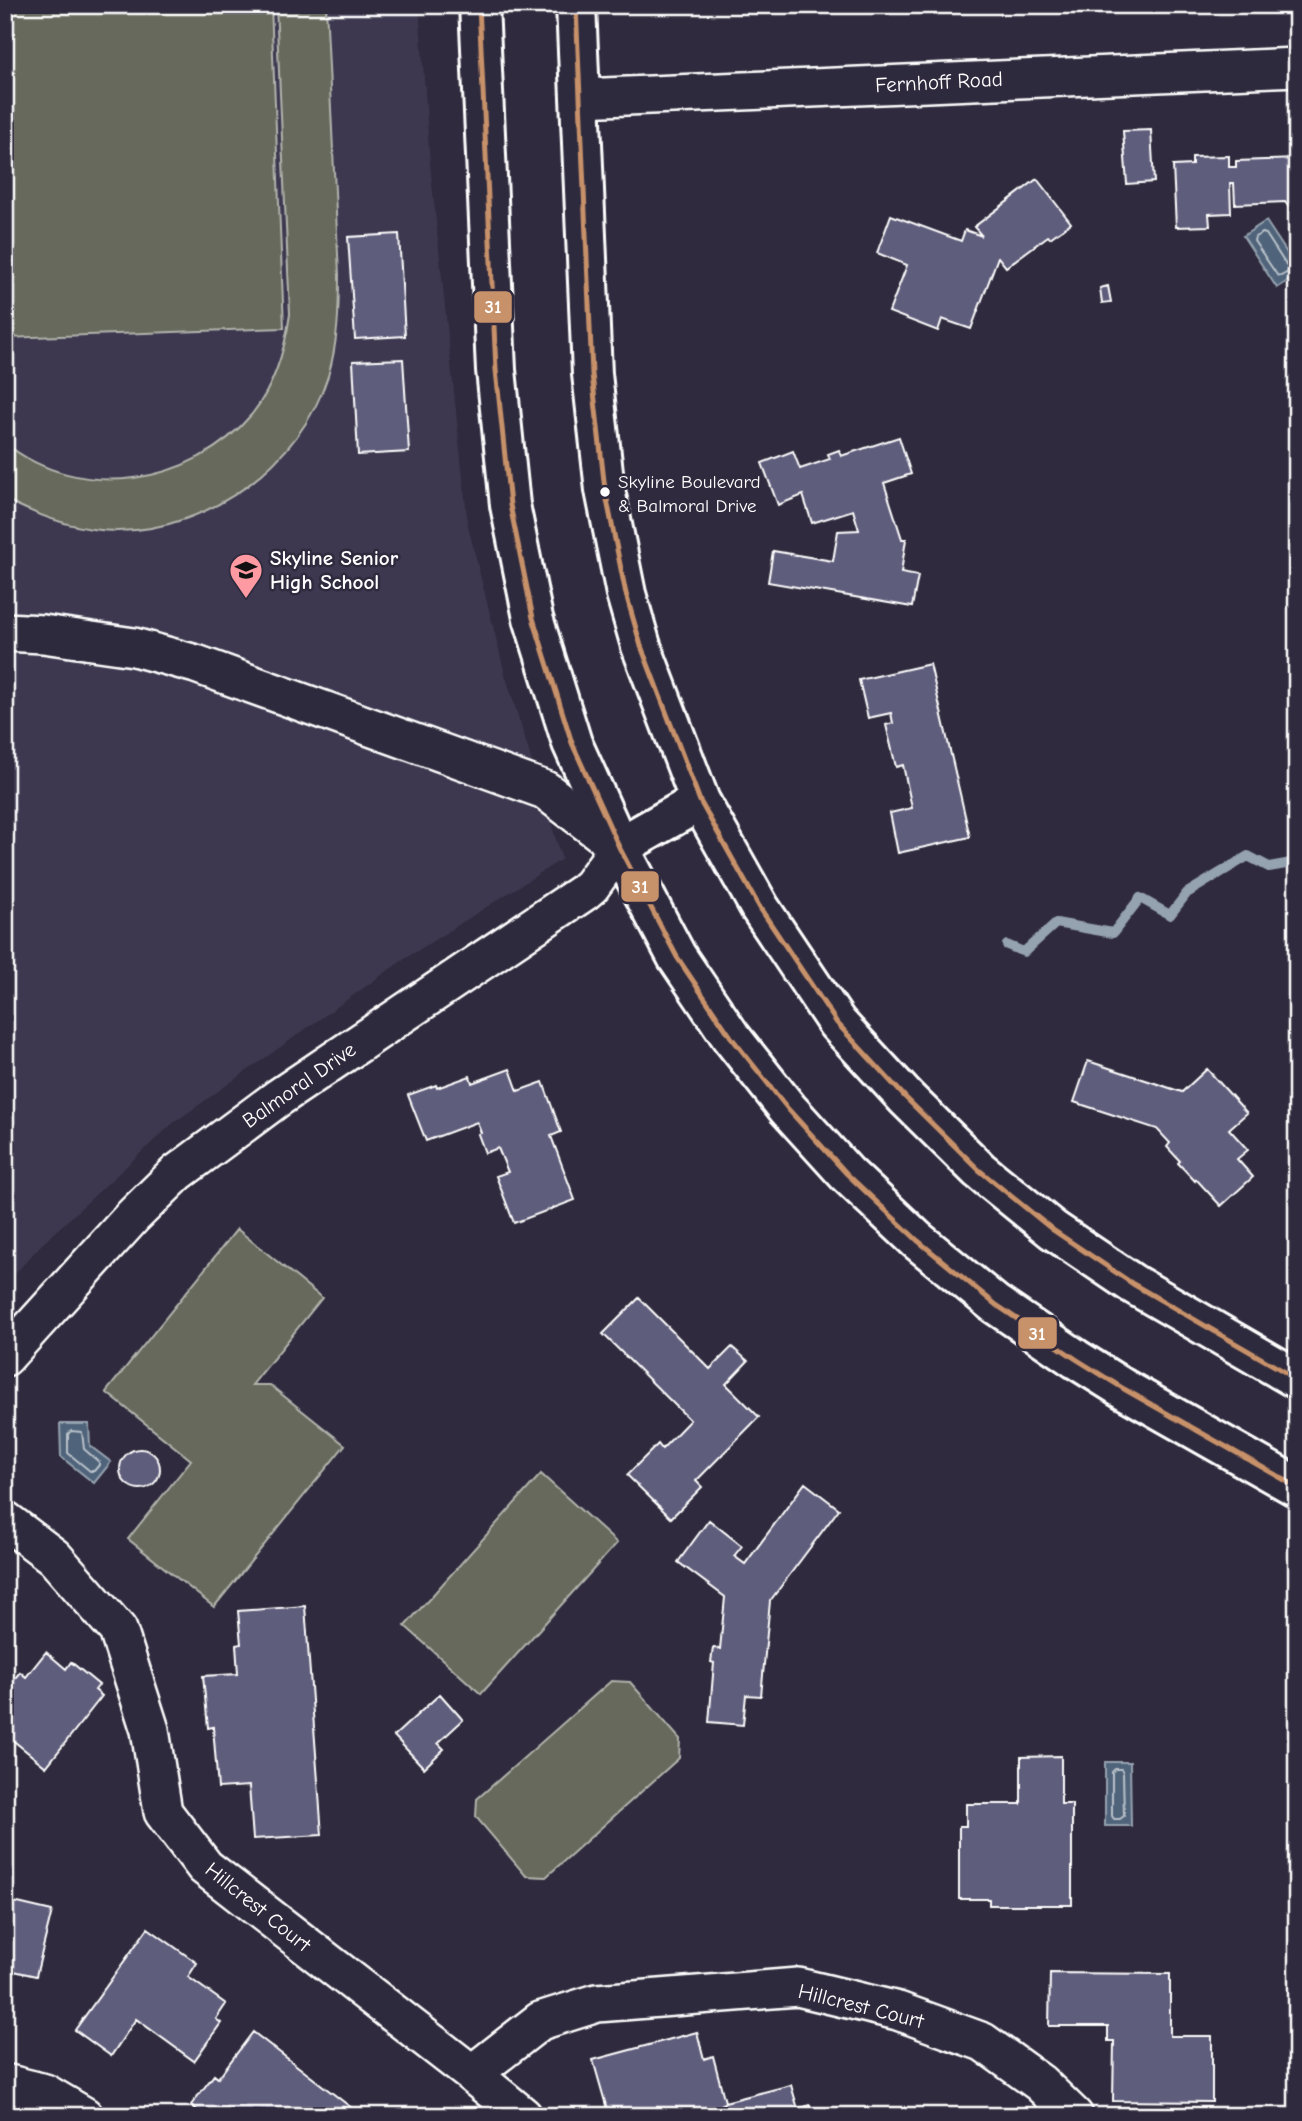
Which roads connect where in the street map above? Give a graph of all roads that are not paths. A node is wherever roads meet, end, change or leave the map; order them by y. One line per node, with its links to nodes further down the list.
1 (479, 5): 7 (main road)
2 (576, 5): 4 (main road)
3 (1297, 67): 4 (street, Fernhoff Road)
4 (581, 98): 6 (main road)
5 (5, 632): 7 (street)
6 (700, 800): 7 (main road); 9 (main road)
7 (619, 846): 8 (street, Balmoral Drive); 10 (main road)
8 (5, 1357)
9 (1297, 1379)
10 (1297, 1487)
11 (5, 1520): 12 (street, Hillcrest Court)
12 (472, 2074): 15 (street, Hillcrest Court); 16 (street, Hillcrest Court)
13 (5, 2083): 14 (street)
14 (85, 2116)
15 (523, 2116)
16 (1074, 2116)

